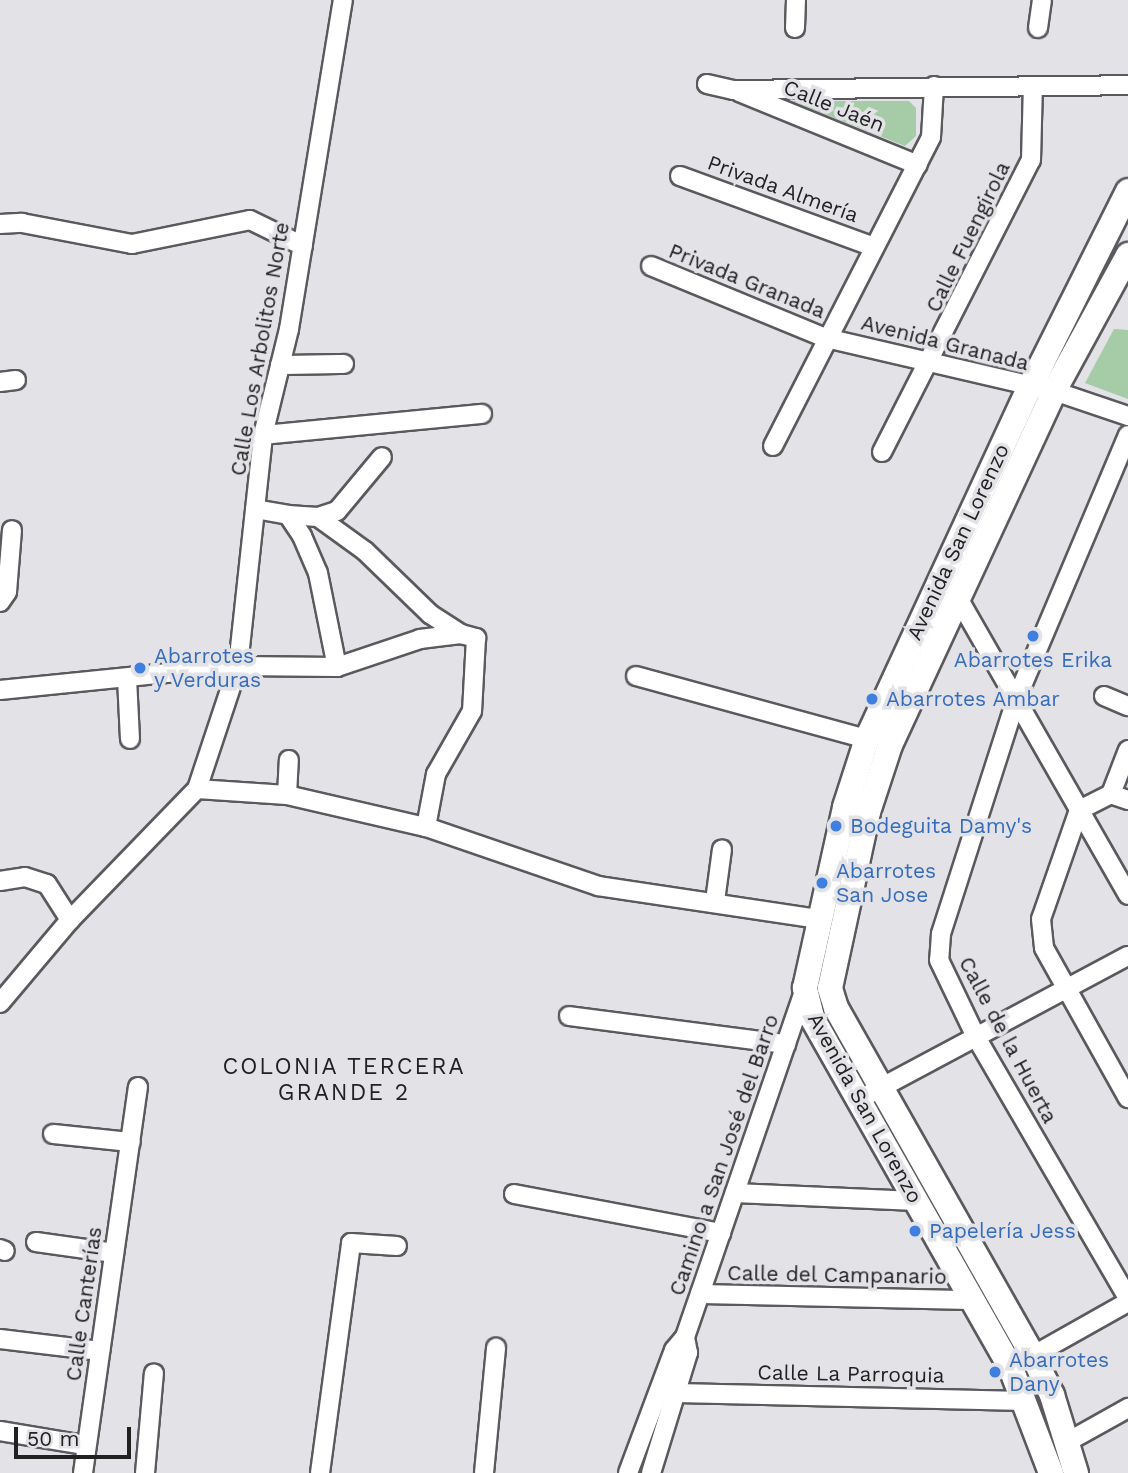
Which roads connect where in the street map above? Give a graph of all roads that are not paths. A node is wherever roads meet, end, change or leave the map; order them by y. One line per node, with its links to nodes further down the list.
1 (343, 0): 15 (street, Calle Los Arbolitos Norte)
2 (796, 0): 4 (street)
3 (1042, 0): 5 (street)
4 (795, 27)
5 (1038, 28)
6 (708, 84): 10 (street)
7 (1128, 85): 9 (street)
8 (934, 86): 9 (street); 10 (street); 11 (street)
9 (1033, 86): 20 (street, Calle Fuengirola)
10 (733, 90): 11 (street, Calle Jaén)
11 (918, 164): 16 (street)
12 (680, 176): 16 (street, Privada Almería)
13 (1128, 191): 23 (street, Avenida San Lorenzo)
14 (0, 224): 15 (street)
15 (303, 246): 22 (street, Calle Los Arbolitos Norte)
16 (871, 246): 19 (street)
17 (1128, 255): 24 (street, Avenida San Lorenzo)
18 (651, 266): 19 (street, Privada Granada)
19 (826, 338): 20 (street, Avenida Granada); 29 (street)
20 (931, 363): 23 (street, Avenida Granada); 30 (street, Calle Fuengirola)
21 (344, 364): 22 (street)
22 (280, 365): 27 (street, Calle Los Arbolitos Norte)
23 (1030, 387): 24 (street, Avenida Granada); 48 (street, Avenida San Lorenzo)
24 (1054, 391): 26 (street, Avenida Granada); 36 (street, Avenida San Lorenzo)
25 (482, 414): 27 (street)
26 (1128, 416)
27 (263, 435): 32 (street, Calle Los Arbolitos Norte)
28 (1128, 435): 45 (street, Calle de la Huerta)
29 (773, 446)
30 (882, 452)
31 (382, 457): 34 (street)
32 (255, 509): 33 (street); 39 (street, Calle Los Arbolitos Norte)
33 (288, 515): 34 (street); 40 (street)
34 (318, 517): 38 (street)
35 (12, 530): 37 (street)
36 (958, 598): 45 (street); 64 (street, Avenida San Lorenzo)
37 (0, 602)
38 (468, 636): 40 (street); 55 (street)
39 (238, 666): 40 (street); 42 (street); 51 (street, Calle Los Arbolitos Norte)
40 (337, 667)
41 (636, 676): 48 (street)
42 (127, 678): 43 (street); 47 (street)
43 (0, 690)
44 (1104, 696): 46 (street)
45 (1016, 700): 54 (street); 68 (street, Calle de la Huerta)
46 (1128, 706)
47 (130, 739)
48 (867, 739): 60 (street, Avenida San Lorenzo)
49 (1128, 750): 53 (street)
50 (289, 760): 52 (street)
51 (197, 789): 52 (street); 61 (street, Calle Los Arbolitos Norte)
52 (287, 795): 55 (street)
53 (1120, 797): 54 (street)
54 (1079, 810): 58 (street); 65 (street)
55 (426, 827): 59 (street)
56 (722, 849): 59 (street)
57 (0, 881): 61 (street)
58 (1128, 895)
59 (715, 901): 60 (street)
60 (818, 919): 63 (street, Avenida San Lorenzo)
61 (69, 920): 66 (street, Calle Los Arbolitos Norte)
62 (1128, 956): 65 (street)
63 (805, 988): 64 (street); 69 (street, Camino a San José del Barro); 73 (street, Avenida San Lorenzo)
64 (830, 988): 71 (street, Avenida San Lorenzo)
65 (1066, 989): 68 (street); 72 (street)
66 (2, 999)
67 (569, 1016): 69 (street)
68 (976, 1037): 71 (street); 87 (street, Calle de la Huerta)
69 (786, 1044): 77 (street, Camino a San José del Barro)
70 (138, 1087): 75 (street, Calle Canterías)
71 (881, 1087): 73 (street); 79 (street, Avenida San Lorenzo)
72 (1128, 1098)
73 (859, 1100): 78 (street, Avenida San Lorenzo)
74 (53, 1134): 75 (street)
75 (131, 1142): 84 (street, Calle Canterías)
76 (514, 1194): 80 (street)
77 (735, 1194): 78 (street); 80 (street, Camino a San José del Barro)
78 (916, 1201): 81 (street, Avenida San Lorenzo)
79 (956, 1221): 81 (street); 92 (street, Avenida San Lorenzo)
80 (721, 1233): 85 (street, Camino a San José del Barro)
81 (935, 1234): 86 (street, Avenida San Lorenzo)
82 (36, 1242): 84 (street)
83 (397, 1245): 103 (street)
84 (114, 1252): 91 (street, Calle Canterías)
85 (700, 1294): 86 (street, Calle del Campanario); 88 (street, Camino a San José del Barro)
86 (972, 1300): 93 (street, Avenida San Lorenzo)
87 (1128, 1300): 92 (street)
88 (685, 1337): 95 (street, Camino a San José del Barro); 105 (street, Camino a San José del Barro)
89 (0, 1339): 91 (street)
90 (496, 1348): 104 (street)
91 (100, 1352): 100 (street, Calle Canterías)
92 (1033, 1356): 93 (street); 99 (street, Avenida San Lorenzo)
93 (1011, 1368): 96 (street, Avenida San Lorenzo)
94 (154, 1373): 102 (street)
95 (675, 1392): 96 (street, Calle La Parroquia); 106 (street, Camino a San José del Barro)
96 (1026, 1401): 107 (street, Avenida San Lorenzo)
97 (1128, 1408): 99 (street)
98 (0, 1431): 100 (street)
99 (1069, 1441): 108 (street, Avenida San Lorenzo)
100 (85, 1445): 101 (street, Calle Canterías)
101 (83, 1473)
102 (145, 1473)
103 (320, 1473)
104 (484, 1473)
105 (628, 1473)
106 (651, 1473)
107 (1051, 1473)
108 (1076, 1473)

